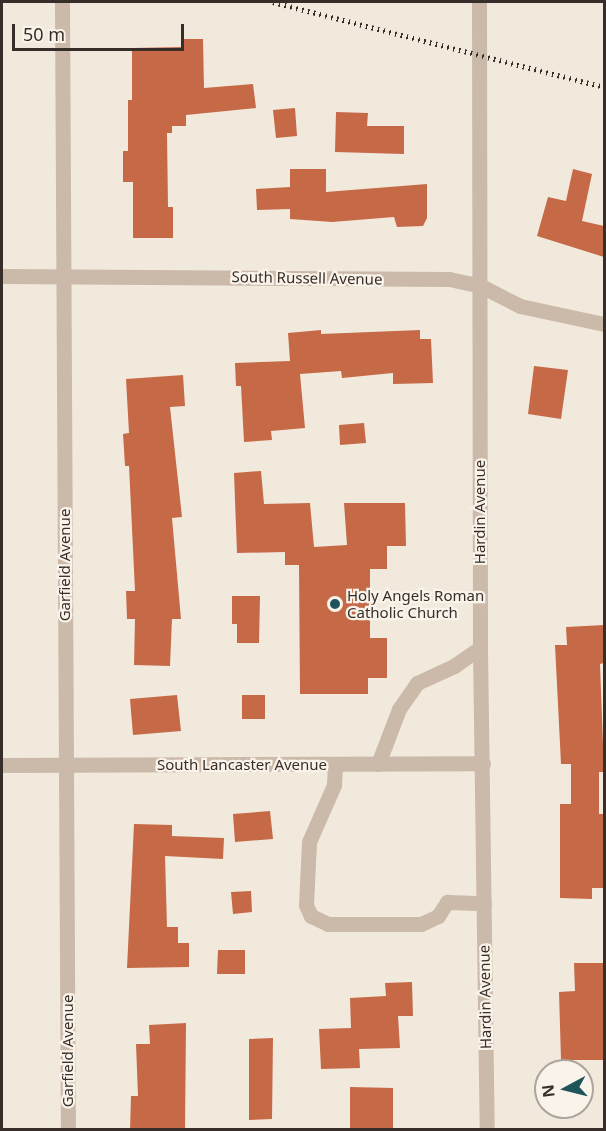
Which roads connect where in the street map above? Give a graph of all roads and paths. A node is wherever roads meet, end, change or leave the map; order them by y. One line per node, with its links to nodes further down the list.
1 (62, 2): 3 (street, Garfield Avenue)
2 (479, 2): 5 (street, Hardin Avenue)
3 (64, 275): 4 (street, South Russell Avenue); 5 (street, South Russell Avenue); 11 (street, Garfield Avenue)
4 (2, 276)
5 (481, 286): 6 (street, South Russell Avenue); 7 (street, Hardin Avenue)
6 (604, 324)
7 (480, 648): 8 (street, Hardin Avenue); 9 (street)
8 (483, 763): 9 (street, South Lancaster Avenue); 13 (street, Hardin Avenue)
9 (378, 764): 12 (street, South Lancaster Avenue)
10 (2, 765): 11 (street, South Lancaster Avenue)
11 (66, 765): 12 (street, South Lancaster Avenue); 14 (street, Garfield Avenue)
12 (335, 765): 13 (street)
13 (484, 903): 15 (street, Hardin Avenue)
14 (68, 1130)
15 (487, 1130)

